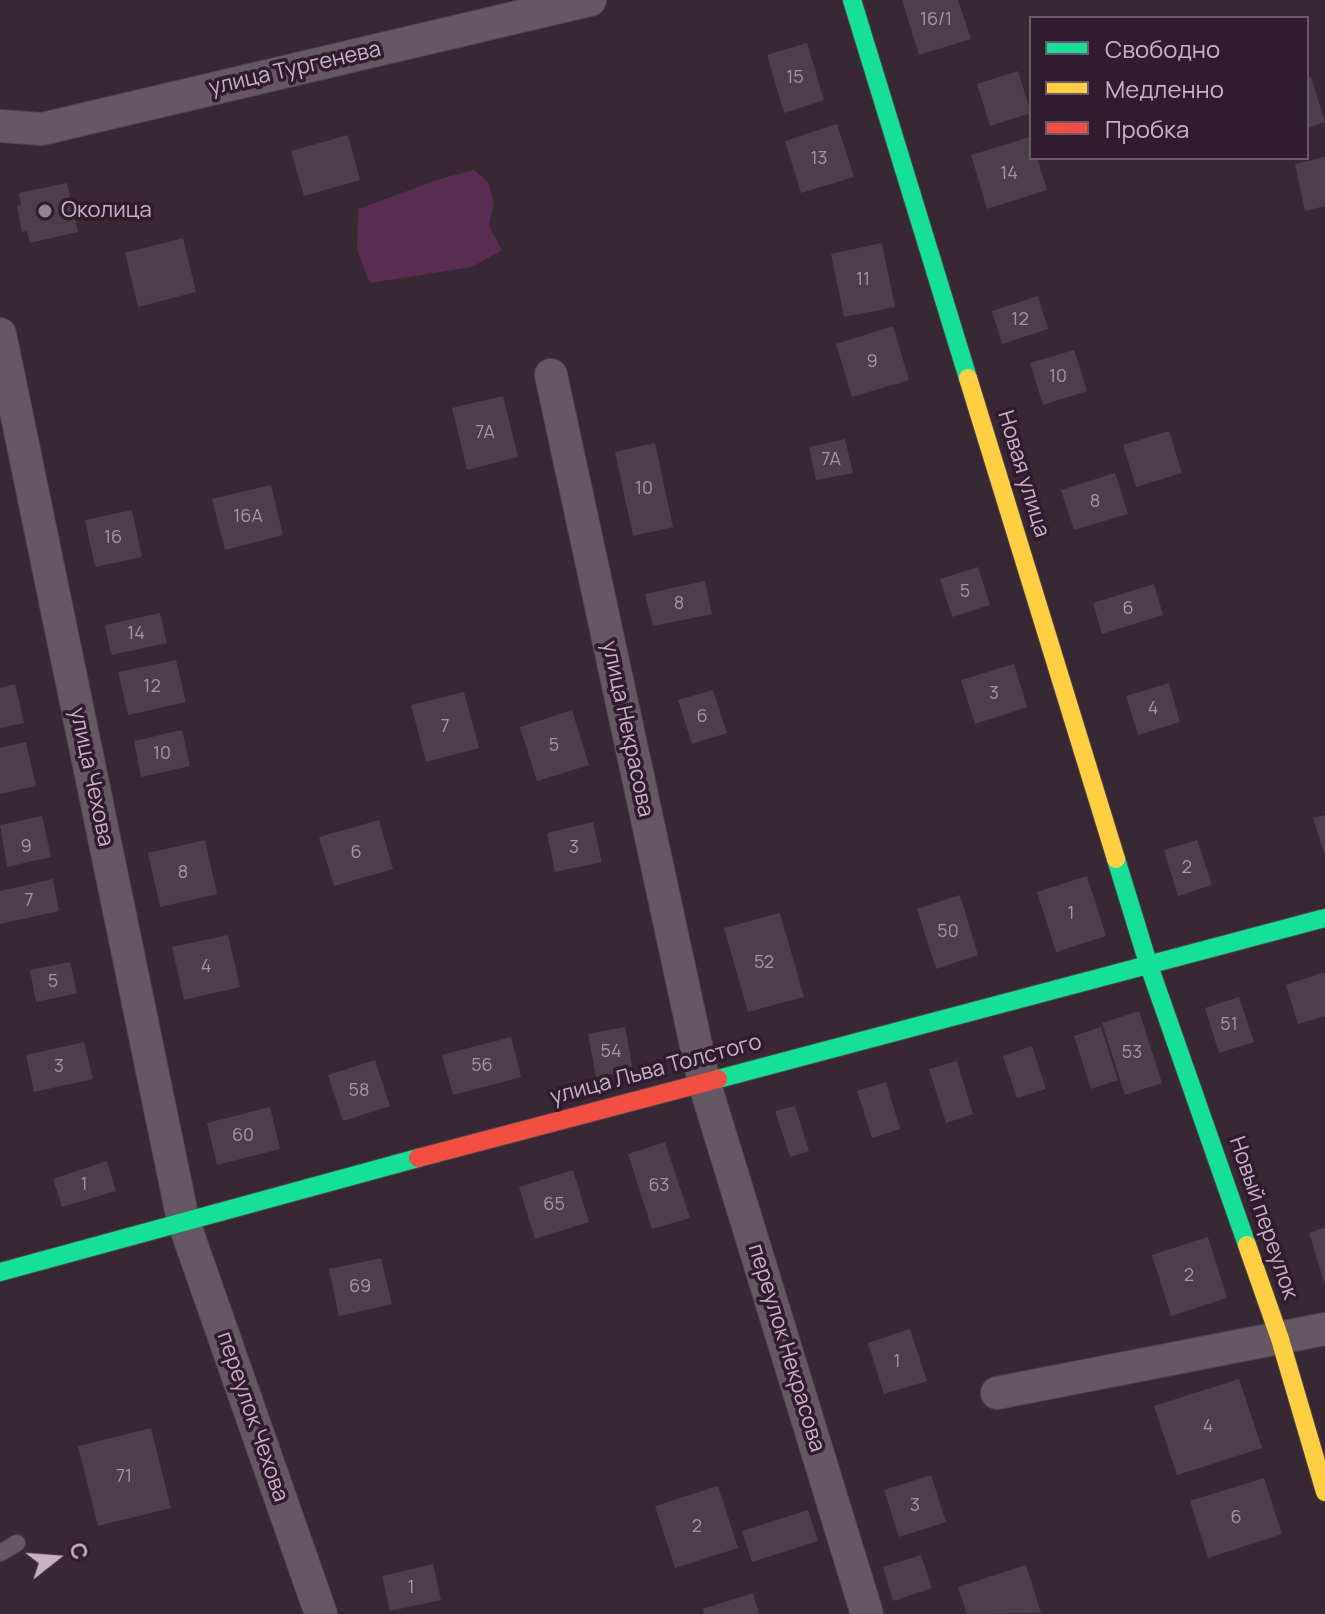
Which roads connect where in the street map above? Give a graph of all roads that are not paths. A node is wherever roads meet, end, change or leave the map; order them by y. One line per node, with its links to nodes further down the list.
1 (590, 0): 3 (street, улица Тургенева)
2 (852, 0): 7 (street, Новая улица)
3 (0, 126)
4 (0, 334): 9 (street, улица Чехова)
5 (551, 375): 8 (street, улица Некрасова)
6 (1325, 918): 7 (street, улица Льва Толстого)
7 (1148, 963): 8 (street, улица Льва Толстого); 12 (street, Новый переулок)
8 (704, 1082): 9 (street, улица Льва Толстого); 18 (street, переулок Некрасова)
9 (183, 1220): 10 (street, улица Льва Толстого); 17 (street, переулок Чехова)
10 (0, 1272)
11 (1325, 1329): 12 (street)
12 (1280, 1339): 13 (street); 14 (street, Новый переулок)
13 (997, 1393)
14 (1325, 1492)
15 (17, 1543): 16 (lane)
16 (0, 1553)
17 (321, 1614)
18 (867, 1614)

